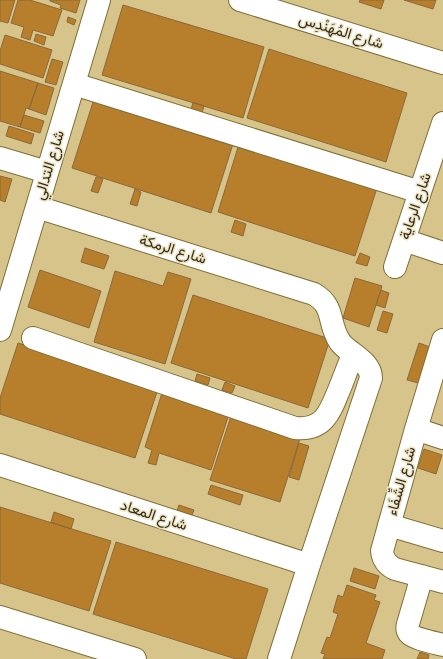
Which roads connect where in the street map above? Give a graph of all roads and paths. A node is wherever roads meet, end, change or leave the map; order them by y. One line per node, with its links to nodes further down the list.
1 (99, 0): 4 (street, شارع التدالي)
2 (240, 0): 3 (street, شارع المُهَنْدِس)
3 (443, 63)
4 (74, 84): 7 (street, شارع التدالي); 8 (street)
5 (443, 123): 8 (street, شارع الرعاية)
6 (0, 158): 7 (street)
7 (47, 172): 9 (street, شارع التدالي)
8 (420, 192): 10 (street, شارع الرعاية)
9 (37, 207): 13 (street, شارع التدالي); 16 (street, شارع الرمكة)
10 (404, 240): 11 (street); 12 (street, شارع الرعاية)
11 (443, 253)
12 (395, 267)
13 (0, 330)
14 (33, 338): 16 (street)
15 (443, 340): 17 (street, شارع الشِّفَاء)
16 (353, 355): 23 (street, شارع الرمكة)
17 (435, 396): 18 (street, شارع الشِّفَاء)
18 (416, 429): 19 (street); 21 (street, شارع الشِّفَاء)
19 (443, 438)
20 (0, 465): 23 (street, شارع المعاد)
21 (389, 525): 22 (street); 24 (street, شارع الشِّفَاء)
22 (443, 541)
23 (309, 565): 29 (street, شارع الرمكة)
24 (422, 576): 25 (street, شارع الشِّفَاء); 27 (street)
25 (443, 582)
26 (0, 617): 28 (street)
27 (443, 645)
28 (135, 659)
29 (279, 659)

